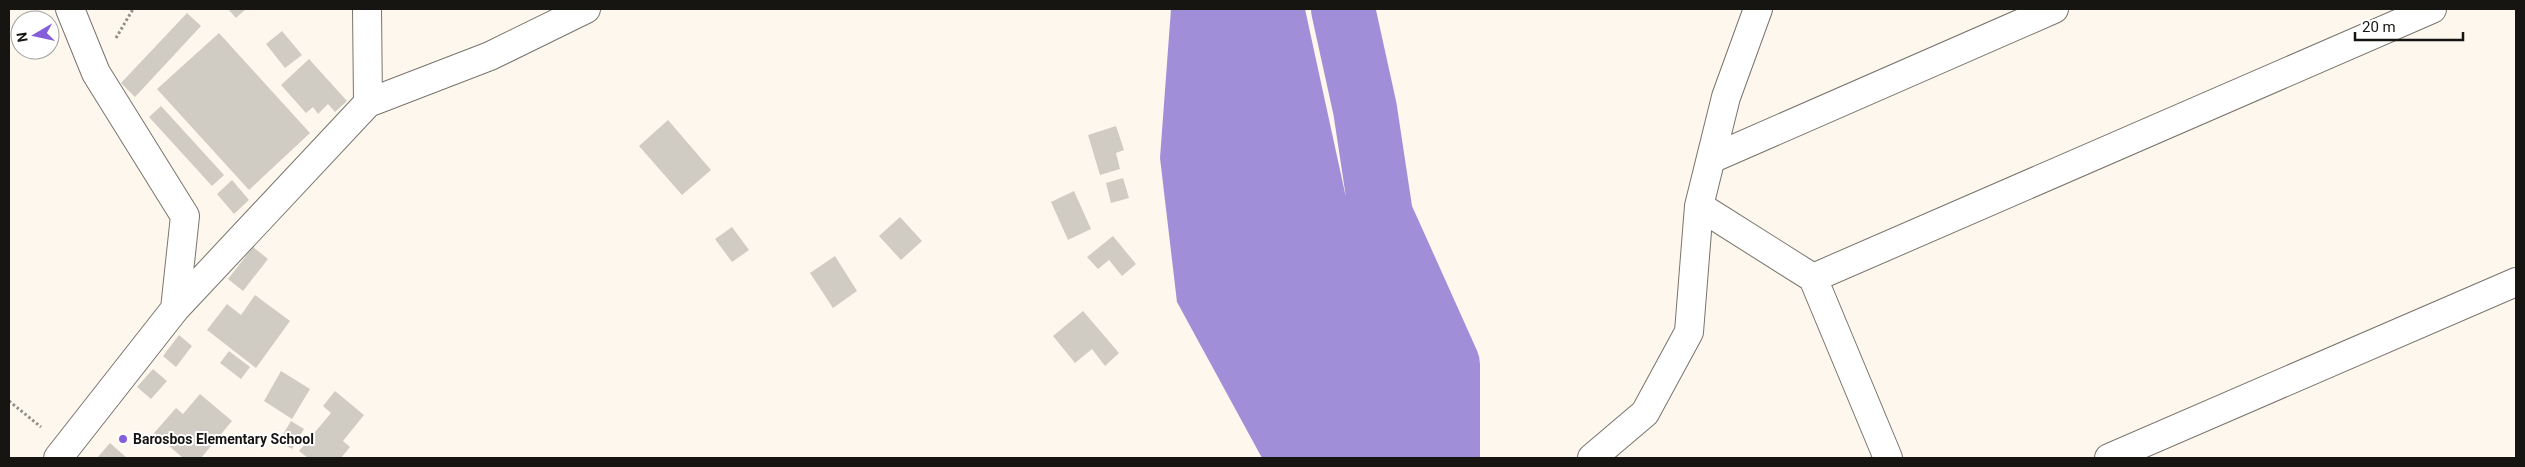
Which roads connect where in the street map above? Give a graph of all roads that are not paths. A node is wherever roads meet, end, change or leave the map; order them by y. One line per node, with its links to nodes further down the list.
1 (70, 9): 13 (street)
2 (367, 9): 8 (street)
3 (586, 9): 8 (street)
4 (1758, 9): 9 (street)
5 (2054, 9): 9 (street)
6 (2432, 9): 7 (street)
7 (2405, 14): 11 (street)
8 (368, 103): 13 (street)
9 (1710, 159): 10 (street)
10 (1699, 206): 11 (street); 15 (street)
11 (1813, 278): 16 (street)
12 (2516, 282): 17 (street)
13 (176, 309): 14 (street)
14 (62, 453)
15 (1592, 458)
16 (1888, 458)
17 (2109, 458)

